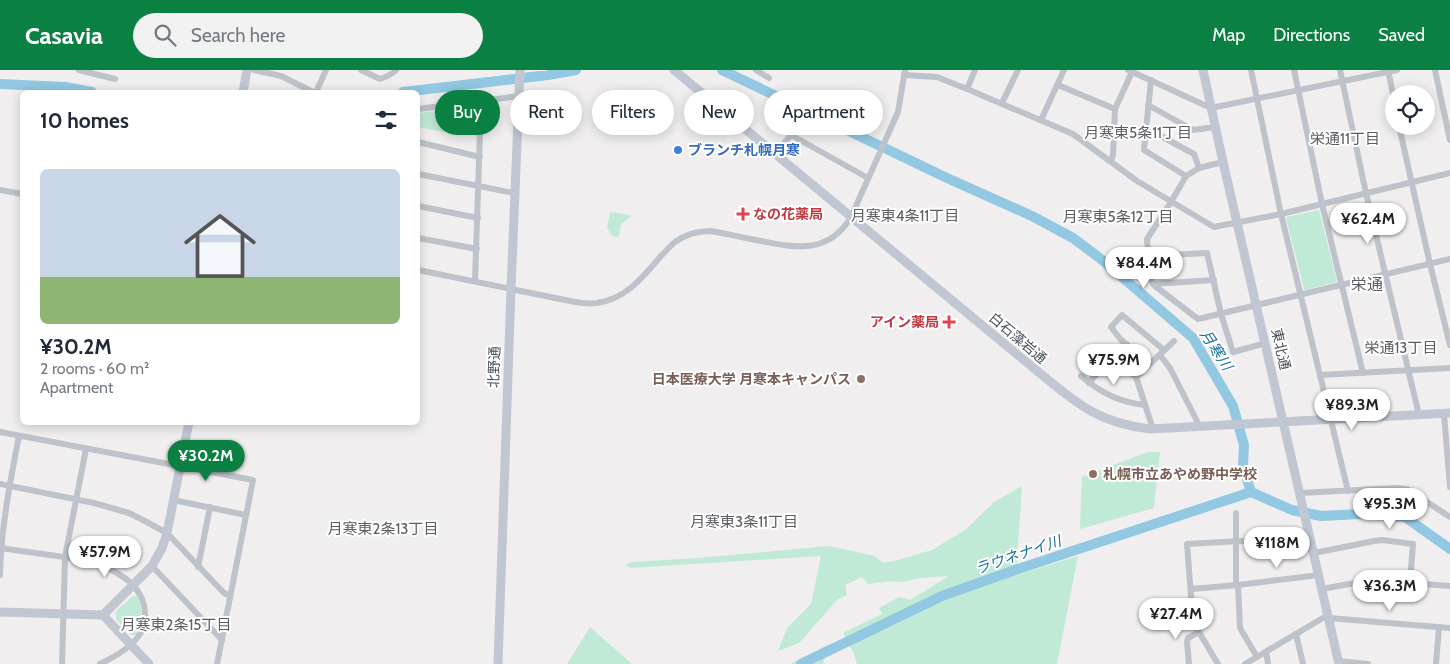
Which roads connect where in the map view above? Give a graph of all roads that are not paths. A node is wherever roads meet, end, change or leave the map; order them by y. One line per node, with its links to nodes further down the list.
1 (79, 70): 26 (street)
2 (247, 70): 32 (street)
3 (254, 70): 33 (street)
4 (326, 70): 34 (street)
5 (361, 70): 6 (street)
6 (396, 70)
7 (520, 70): 35 (street, 北野通)
8 (674, 70): 52 (street, 白石藻岩通)
9 (757, 70): 25 (street)
10 (940, 70): 24 (street)
11 (975, 70): 31 (street)
12 (1018, 70): 38 (street)
13 (1064, 70): 29 (street)
14 (1203, 70): 41 (street, 東北通)
15 (1251, 70): 37 (street)
16 (1294, 70): 36 (street)
17 (1340, 70): 28 (street)
18 (1396, 70): 21 (street)
19 (1434, 70): 50 (street)
20 (1130, 71): 23 (street); 43 (street)
21 (1388, 71): 28 (street); 30 (street)
22 (904, 73): 24 (street); 60 (street)
23 (1144, 73): 27 (street)
24 (937, 77): 31 (street)
25 (769, 78)
26 (115, 79)
27 (1151, 80): 39 (street); 41 (street)
28 (1343, 81): 36 (street); 65 (street)
29 (1058, 85): 43 (street); 44 (street)
30 (1391, 85)
31 (967, 89): 38 (street)
32 (243, 90)
33 (310, 90)
34 (315, 90)
35 (519, 90)
36 (1299, 90): 37 (street); 68 (street)
37 (1257, 99): 41 (street); 70 (street)
38 (1002, 103): 44 (street)
39 (1148, 105): 45 (street); 46 (street)
40 (435, 107): 42 (street)
41 (1211, 108): 45 (street, 東北通)
42 (420, 109)
43 (1115, 109): 54 (street)
44 (1041, 120): 54 (street)
45 (1215, 127): 55 (street, 東北通)
46 (1146, 128): 56 (street); 59 (street)
47 (480, 135): 53 (street)
48 (517, 135): 64 (street, 北野通)
49 (1402, 135): 61 (street)
50 (1450, 140)
51 (420, 142): 53 (street)
52 (775, 154): 60 (street); 71 (street, 白石藻岩通)
53 (480, 157): 62 (street)
54 (1111, 161): 67 (street)
55 (1223, 162): 56 (street); 73 (street, 東北通)
56 (1199, 168): 59 (street)
57 (1450, 173): 61 (street)
58 (420, 174): 62 (street)
59 (1186, 176): 67 (street)
60 (868, 178): 71 (street)
61 (1411, 182): 65 (street); 78 (street)
62 (479, 187): 64 (street); 72 (street)
63 (0, 190): 66 (street)
64 (514, 193): 85 (street, 北野通)
65 (1366, 193): 68 (street); 80 (street)
66 (20, 194)
67 (1171, 202): 73 (street); 76 (street)
68 (1322, 204): 70 (street); 84 (street)
69 (420, 206): 72 (street)
70 (1281, 214): 73 (street); 86 (street)
71 (851, 217): 85 (street); 110 (street, 白石藻岩通)
72 (478, 218): 75 (street)
73 (1238, 223): 87 (street, 東北通)
74 (420, 238): 75 (street)
75 (476, 249): 82 (street)
76 (1148, 256): 81 (street); 83 (street)
77 (1450, 259): 78 (street)
78 (1430, 264): 80 (street); 91 (street)
79 (420, 270): 82 (street)
80 (1386, 274): 84 (street); 97 (street)
81 (1214, 280): 83 (street); 88 (street)
82 (475, 282): 85 (street)
83 (1154, 284): 88 (street)
84 (1341, 285): 86 (street); 98 (street)
85 (511, 288): 160 (street, 北野通)
86 (1301, 295): 87 (street); 100 (street)
87 (1257, 305): 88 (street); 90 (street, 東北通)
88 (1221, 314): 90 (street)
89 (1174, 341): 93 (street)
90 (1266, 343): 107 (street, 東北通)
91 (1450, 345)
92 (1103, 349): 94 (street)
93 (1162, 352): 95 (street); 95 (street); 109 (street)
94 (1111, 356): 101 (street); 102 (street)
95 (1151, 363): 101 (street)
96 (1450, 368): 97 (street)
97 (1409, 371): 98 (street); 105 (street)
98 (1363, 373): 100 (street)
99 (1080, 376): 102 (street)
100 (1320, 376): 106 (street)
101 (1136, 377): 103 (street)
102 (1089, 383): 103 (street)
103 (1145, 405): 110 (street)
104 (1447, 413): 105 (street, 白石藻岩通); 117 (street)
105 (1419, 415): 106 (street, 白石藻岩通)
106 (1331, 420): 107 (street, 白石藻岩通); 118 (street)
107 (1284, 422): 109 (street, 白石藻岩通); 119 (street, 東北通)
108 (188, 425): 114 (street)
109 (1200, 427): 110 (street, 白石藻岩通)
110 (1153, 429)
111 (0, 432): 112 (street)
112 (19, 436): 113 (street); 116 (street)
113 (86, 449): 114 (street); 120 (street)
114 (179, 467): 121 (street); 124 (street)
115 (0, 484): 116 (street)
116 (9, 485): 120 (street); 129 (street)
117 (1450, 487)
118 (1348, 491): 119 (street); 125 (street)
119 (1300, 493): 127 (street, 東北通)
120 (76, 499): 126 (street); 131 (street)
121 (173, 500): 122 (street); 126 (street)
122 (210, 508): 124 (street); 133 (street)
123 (1236, 513): 128 (street)
124 (246, 515): 142 (street)
125 (1450, 517)
126 (167, 533): 132 (street); 133 (street)
127 (1310, 537): 128 (street); 130 (street, 東北通)
128 (1237, 541): 137 (street); 140 (street)
129 (0, 548): 131 (street); 134 (street)
130 (1314, 553): 135 (street, 東北通); 136 (street)
131 (65, 557): 138 (street); 144 (street)
132 (152, 566): 138 (street); 151 (street)
133 (198, 567): 142 (street)
134 (0, 575)
135 (1319, 575): 137 (street); 141 (street, 東北通)
136 (1410, 582): 139 (street); 141 (street)
137 (1237, 585): 140 (street); 154 (street)
138 (133, 586): 145 (street); 152 (street)
139 (1450, 586)
140 (1190, 589): 149 (street)
141 (1322, 589): 146 (street, 東北通)
142 (230, 596): 151 (street)
143 (0, 612): 144 (street)
144 (63, 614): 145 (street); 156 (street)
145 (103, 615): 152 (street)
146 (1328, 616): 147 (street); 150 (street); 155 (street, 東北通)
147 (1439, 627): 148 (street); 167 (street)
148 (1450, 628)
149 (1199, 632): 161 (street); 162 (street)
150 (1296, 634): 153 (street); 165 (street)
151 (222, 640): 159 (street)
152 (130, 644): 157 (street); 158 (street)
153 (1266, 652): 154 (street); 164 (street)
154 (1257, 657): 163 (street)
155 (1339, 663): 166 (street)
156 (62, 664)
157 (100, 664)
158 (149, 664)
159 (217, 664)
160 (498, 664)
161 (1189, 664)
162 (1218, 664)
163 (1245, 664)
164 (1268, 664)
165 (1303, 664)
166 (1368, 664)
167 (1436, 664)

